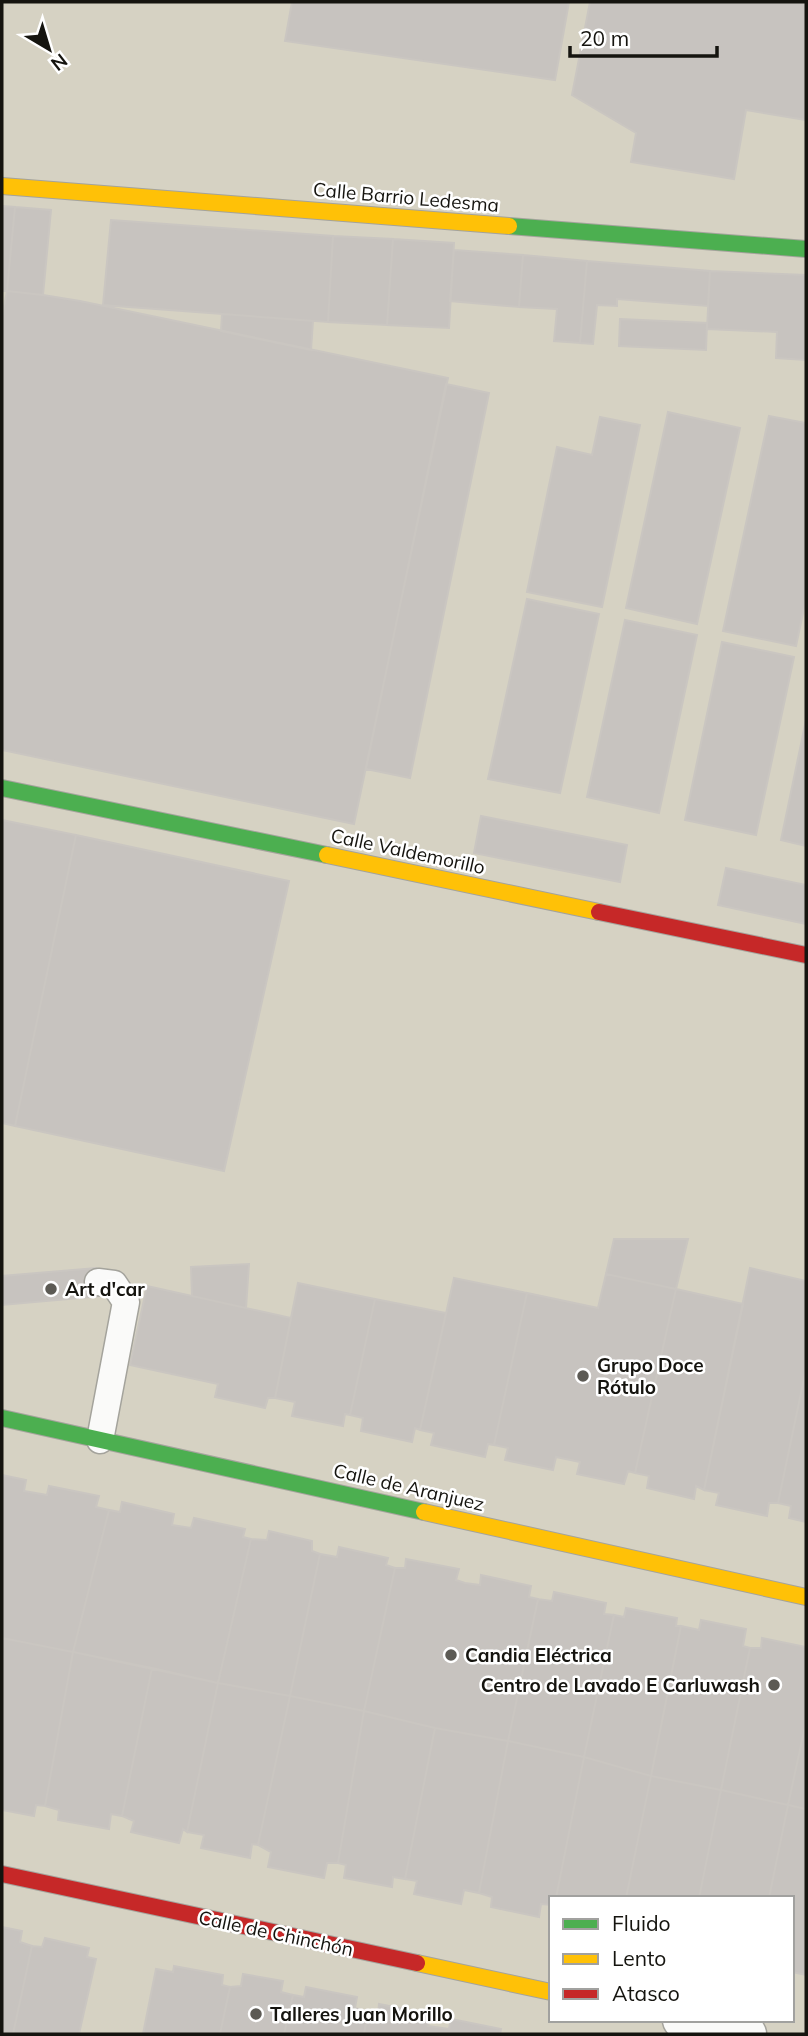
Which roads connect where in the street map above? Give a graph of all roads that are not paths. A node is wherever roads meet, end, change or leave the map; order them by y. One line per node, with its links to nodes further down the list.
1 (2, 186): 2 (street, Calle Barrio Ledesma)
2 (806, 250)
3 (2, 788): 4 (street, Calle Valdemorillo)
4 (806, 955)
5 (98, 1282): 7 (lane)
6 (2, 1418): 7 (street, Calle de Aranjuez)
7 (100, 1440): 8 (street, Calle de Aranjuez)
8 (806, 1597)
9 (2, 1874): 10 (street, Calle de Chinchón)
10 (549, 1992)
11 (691, 2022): 12 (street)
12 (747, 2034)

